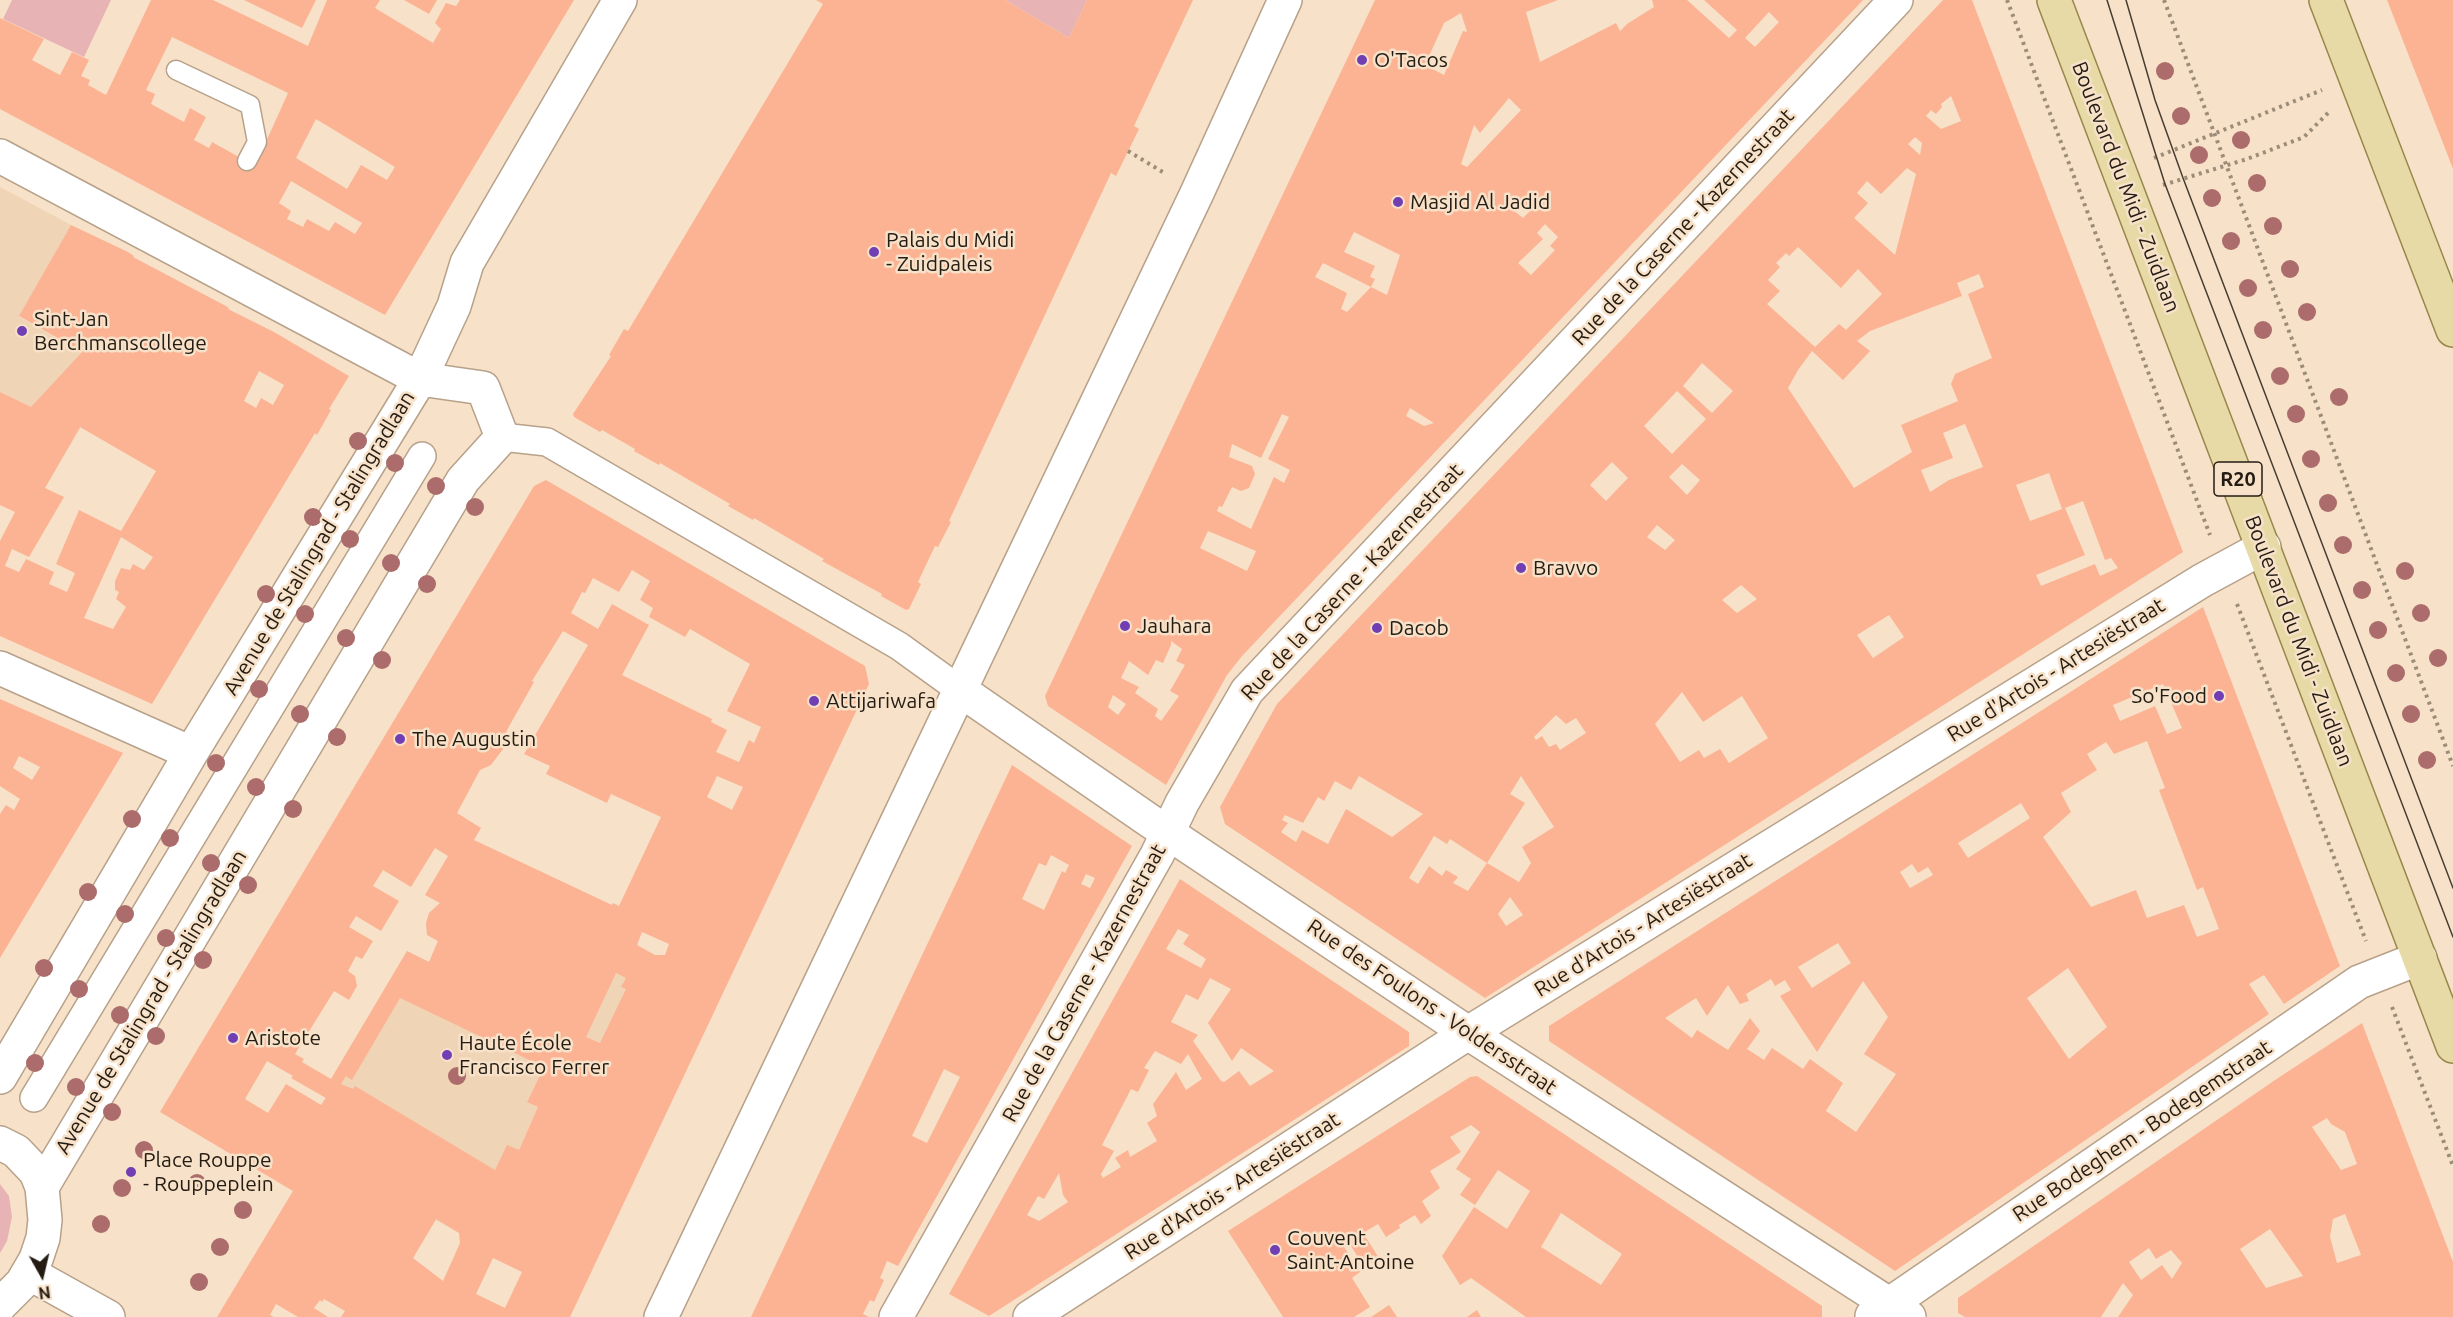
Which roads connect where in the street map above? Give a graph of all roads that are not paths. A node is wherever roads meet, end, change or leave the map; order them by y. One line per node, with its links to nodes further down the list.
1 (620, 0): 10 (street, Avenue de Stalingrad - Stalingradlaan)
2 (1285, 0): 15 (street)
3 (1896, 0): 17 (street, Rue de la Caserne - Kazernestraat)
4 (2054, 0): 13 (main road, Boulevard du Midi - Zuidlaan / R20)
5 (2326, 0): 9 (main road)
6 (176, 70): 8 (lane)
7 (0, 156): 10 (street)
8 (247, 161)
9 (2453, 330)
10 (420, 379): 11 (street); 16 (street, Avenue de Stalingrad - Stalingradlaan)
11 (502, 437): 15 (street); 24 (street, Avenue de Stalingrad - Stalingradlaan)
12 (422, 456): 22 (street)
13 (2264, 547): 18 (main road, Boulevard du Midi - Zuidlaan / R20); 19 (street, Rue d'Artois - Artesiëstraat)
14 (0, 668): 16 (street)
15 (960, 690): 17 (street, Rue des Foulons - Voldersstraat); 29 (street)
16 (191, 753): 21 (street, Avenue de Stalingrad - Stalingradlaan)
17 (1168, 832): 19 (street, Rue des Foulons - Voldersstraat); 30 (street, Rue de la Caserne - Kazernestraat)
18 (2420, 958): 20 (main road, Boulevard du Midi - Zuidlaan / R20); 27 (street, Rue Bodeghem - Bodegemstraat)
19 (1468, 1033): 27 (street, Rue des Foulons - Voldersstraat); 31 (street, Rue d'Artois - Artesiëstraat)
20 (2453, 1046)
21 (0, 1077)
22 (34, 1098)
23 (0, 1143): 24 (street)
24 (42, 1187): 25 (street)
25 (28, 1273): 26 (street); 28 (street)
26 (0, 1305)
27 (1889, 1313)
28 (108, 1317)
29 (661, 1317)
30 (896, 1317)
31 (1030, 1317)

